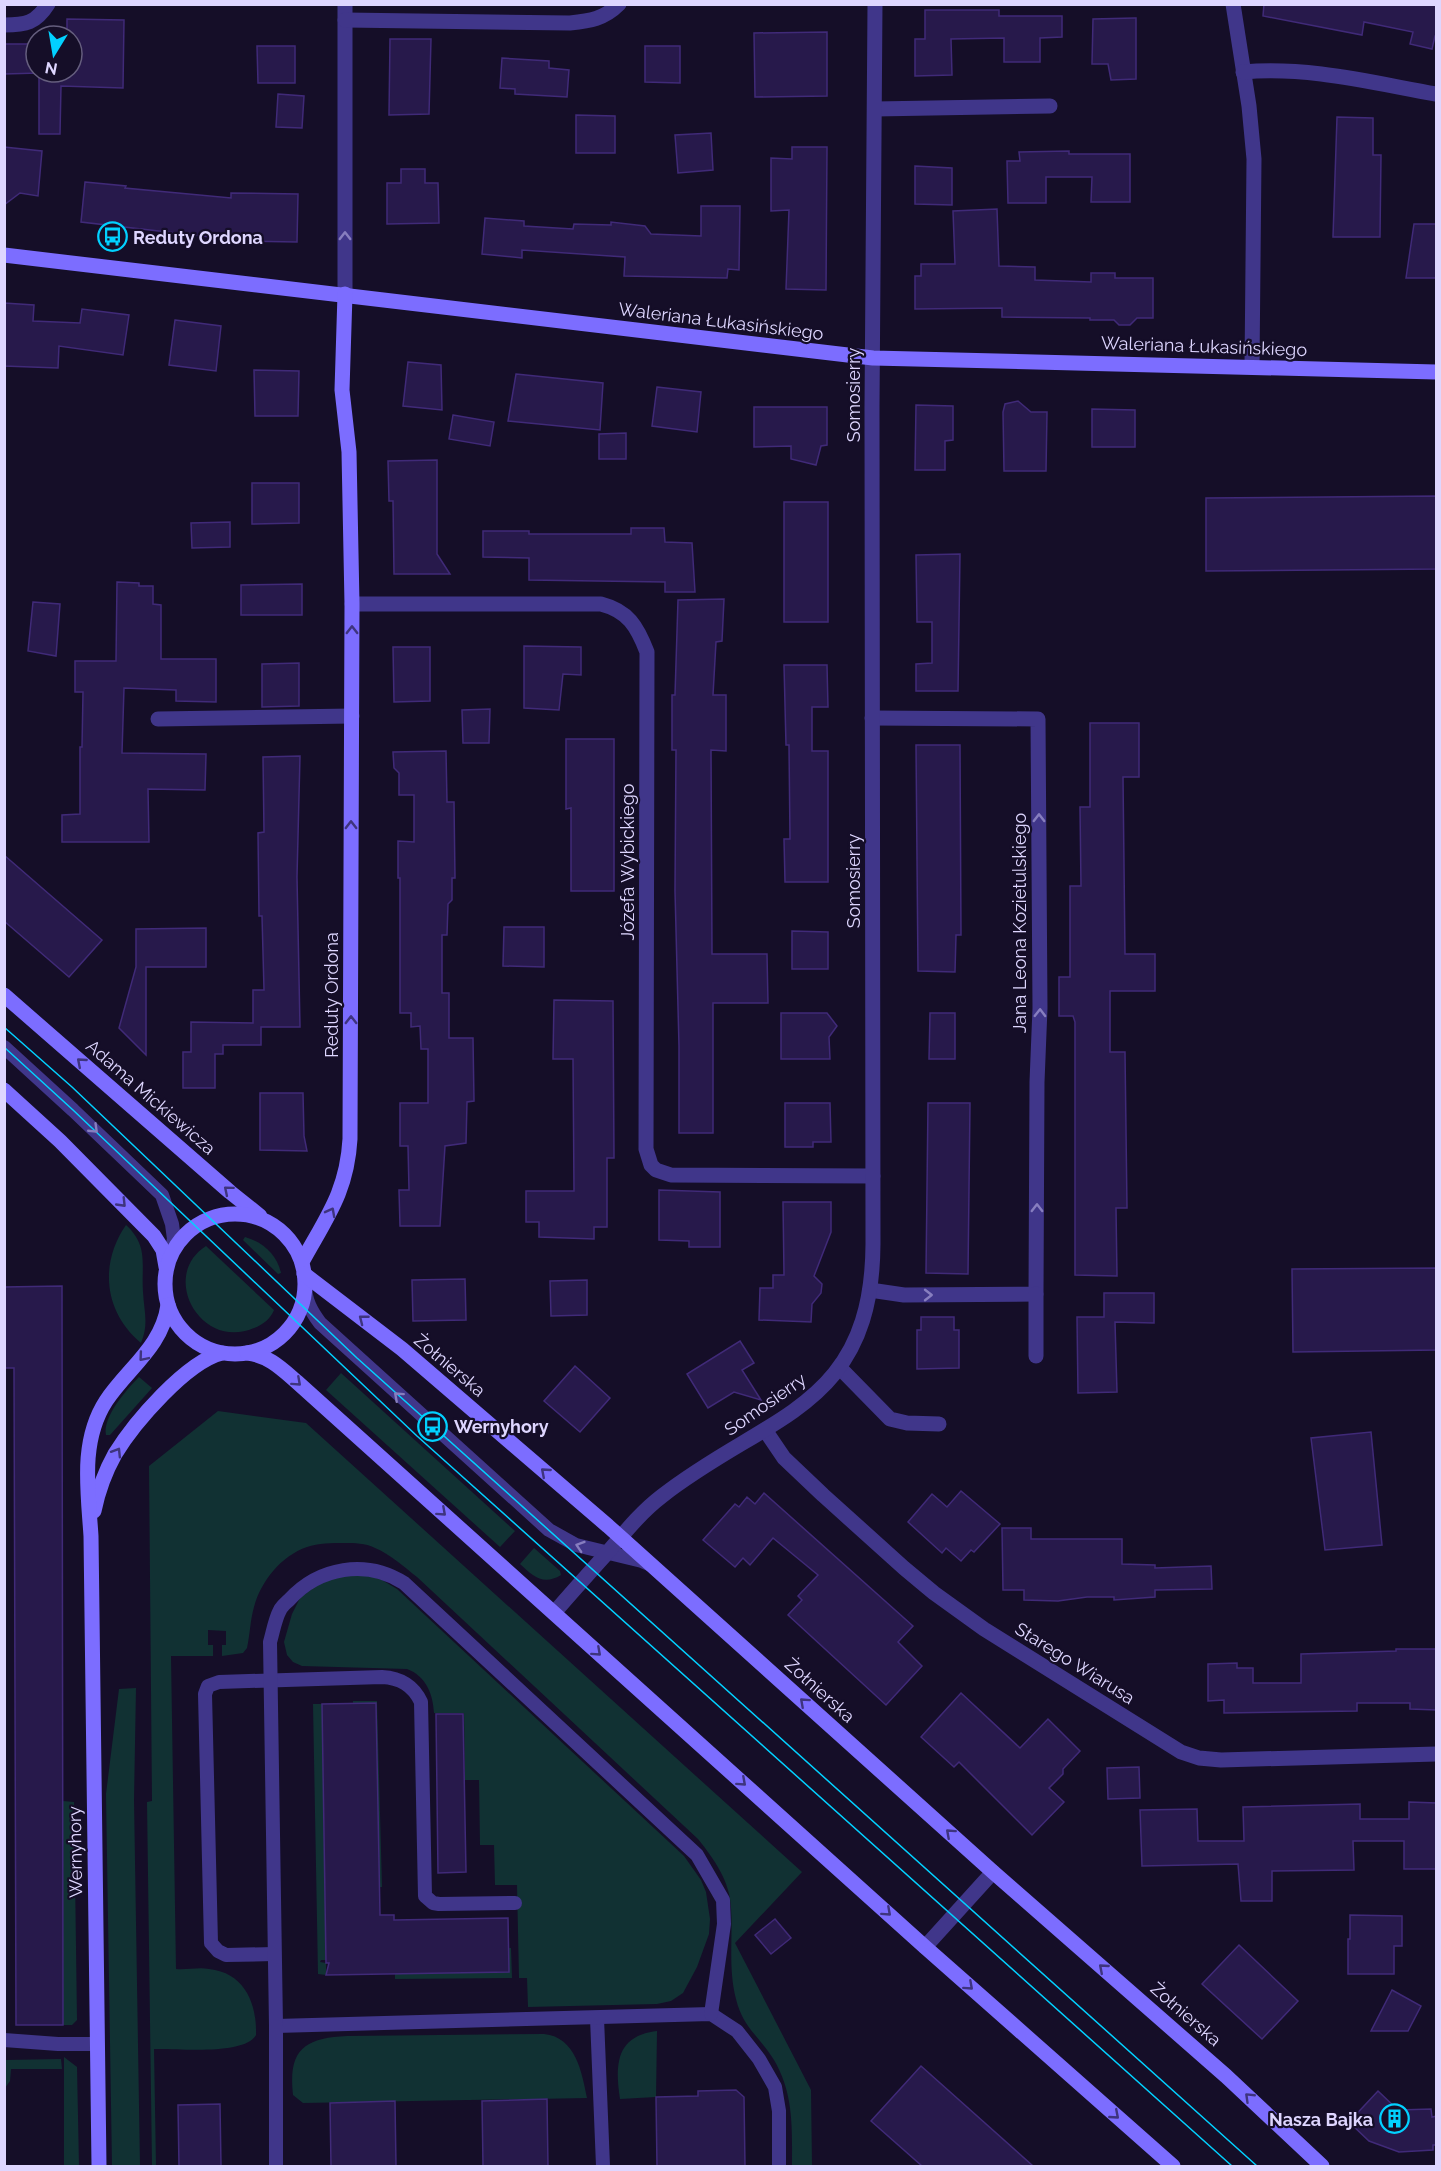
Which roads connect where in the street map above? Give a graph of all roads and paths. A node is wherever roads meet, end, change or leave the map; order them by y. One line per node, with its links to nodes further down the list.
1 (48, 4): 7 (street)
2 (345, 4): 6 (street, Reduty Ordona)
3 (619, 4): 6 (street)
4 (875, 4): 11 (street, Somosierry)
5 (1233, 4): 8 (street)
6 (345, 20): 13 (street, Reduty Ordona, one-way to 6)
7 (4, 25)
8 (1243, 72): 9 (street); 15 (street)
9 (1437, 94)
10 (1050, 106): 11 (street)
11 (875, 109): 14 (street, Somosierry)
12 (4, 255): 13 (street, Waleriana Łukasińskiego)
13 (345, 294): 14 (street, Waleriana Łukasińskiego); 17 (street, Reduty Ordona)
14 (873, 358): 15 (street, Waleriana Łukasińskiego); 19 (street, Somosierry)
15 (1252, 367): 16 (street, Waleriana Łukasińskiego)
16 (1437, 372)
17 (352, 604): 18 (street, Reduty Ordona, one-way to 17); 24 (street, Józefa Wybickiego)
18 (352, 716): 20 (street); 27 (street, Reduty Ordona, one-way to 18)
19 (872, 718): 24 (street, Somosierry); 29 (street, Jana Leona Kozietulskiego, one-way to 19)
20 (158, 719)
21 (4, 995): 25 (street, Adama Mickiewicza, one-way to 21)
22 (4, 1047): 26 (lane, one-way to 26)
23 (4, 1090): 26 (street, one-way to 26)
24 (873, 1176): 28 (street, Somosierry)
25 (274, 1227): 26 (street); 27 (street)
26 (168, 1262): 30 (street)
27 (304, 1274): 32 (street); 38 (street, Żołnierska, one-way to 27); 39 (lane, one-way to 27)
28 (870, 1290): 29 (street, one-way to 29); 34 (street, Somosierry)
29 (1036, 1294): 33 (street, Jana Leona Kozietulskiego)
30 (168, 1305): 31 (street); 37 (street, Wernyhory, one-way to 37)
31 (222, 1353): 32 (street); 37 (street, Wernyhory, one-way to 31)
32 (247, 1353): 41 (street, one-way to 41)
33 (1035, 1356)
34 (840, 1368): 35 (street); 36 (street, Somosierry)
35 (939, 1424)
36 (765, 1430): 38 (street, Somosierry); 43 (street, Starego Wiarusa)
37 (91, 1536): 52 (street, Wernyhory)
38 (621, 1537): 39 (street); 40 (street, Żołnierska)
39 (607, 1553): 40 (lane); 41 (street)
40 (656, 1569): 44 (street, Żołnierska, one-way to 40)
41 (554, 1613): 46 (street, one-way to 46)
42 (270, 1681): 45 (lane); 47 (lane); 47 (lane); 48 (lane)
43 (1437, 1754)
44 (993, 1872): 46 (street); 58 (street, Żołnierska, one-way to 44)
45 (515, 1903)
46 (925, 1947): 57 (street, one-way to 57)
47 (274, 1954): 50 (lane)
48 (711, 2014): 49 (lane); 56 (lane)
49 (597, 2018): 50 (lane); 55 (lane)
50 (276, 2026): 54 (lane)
51 (4, 2040): 52 (lane)
52 (97, 2044): 53 (street, Wernyhory)
53 (99, 2166)
54 (276, 2166)
55 (603, 2166)
56 (779, 2166)
57 (1173, 2166)
58 (1322, 2166)

